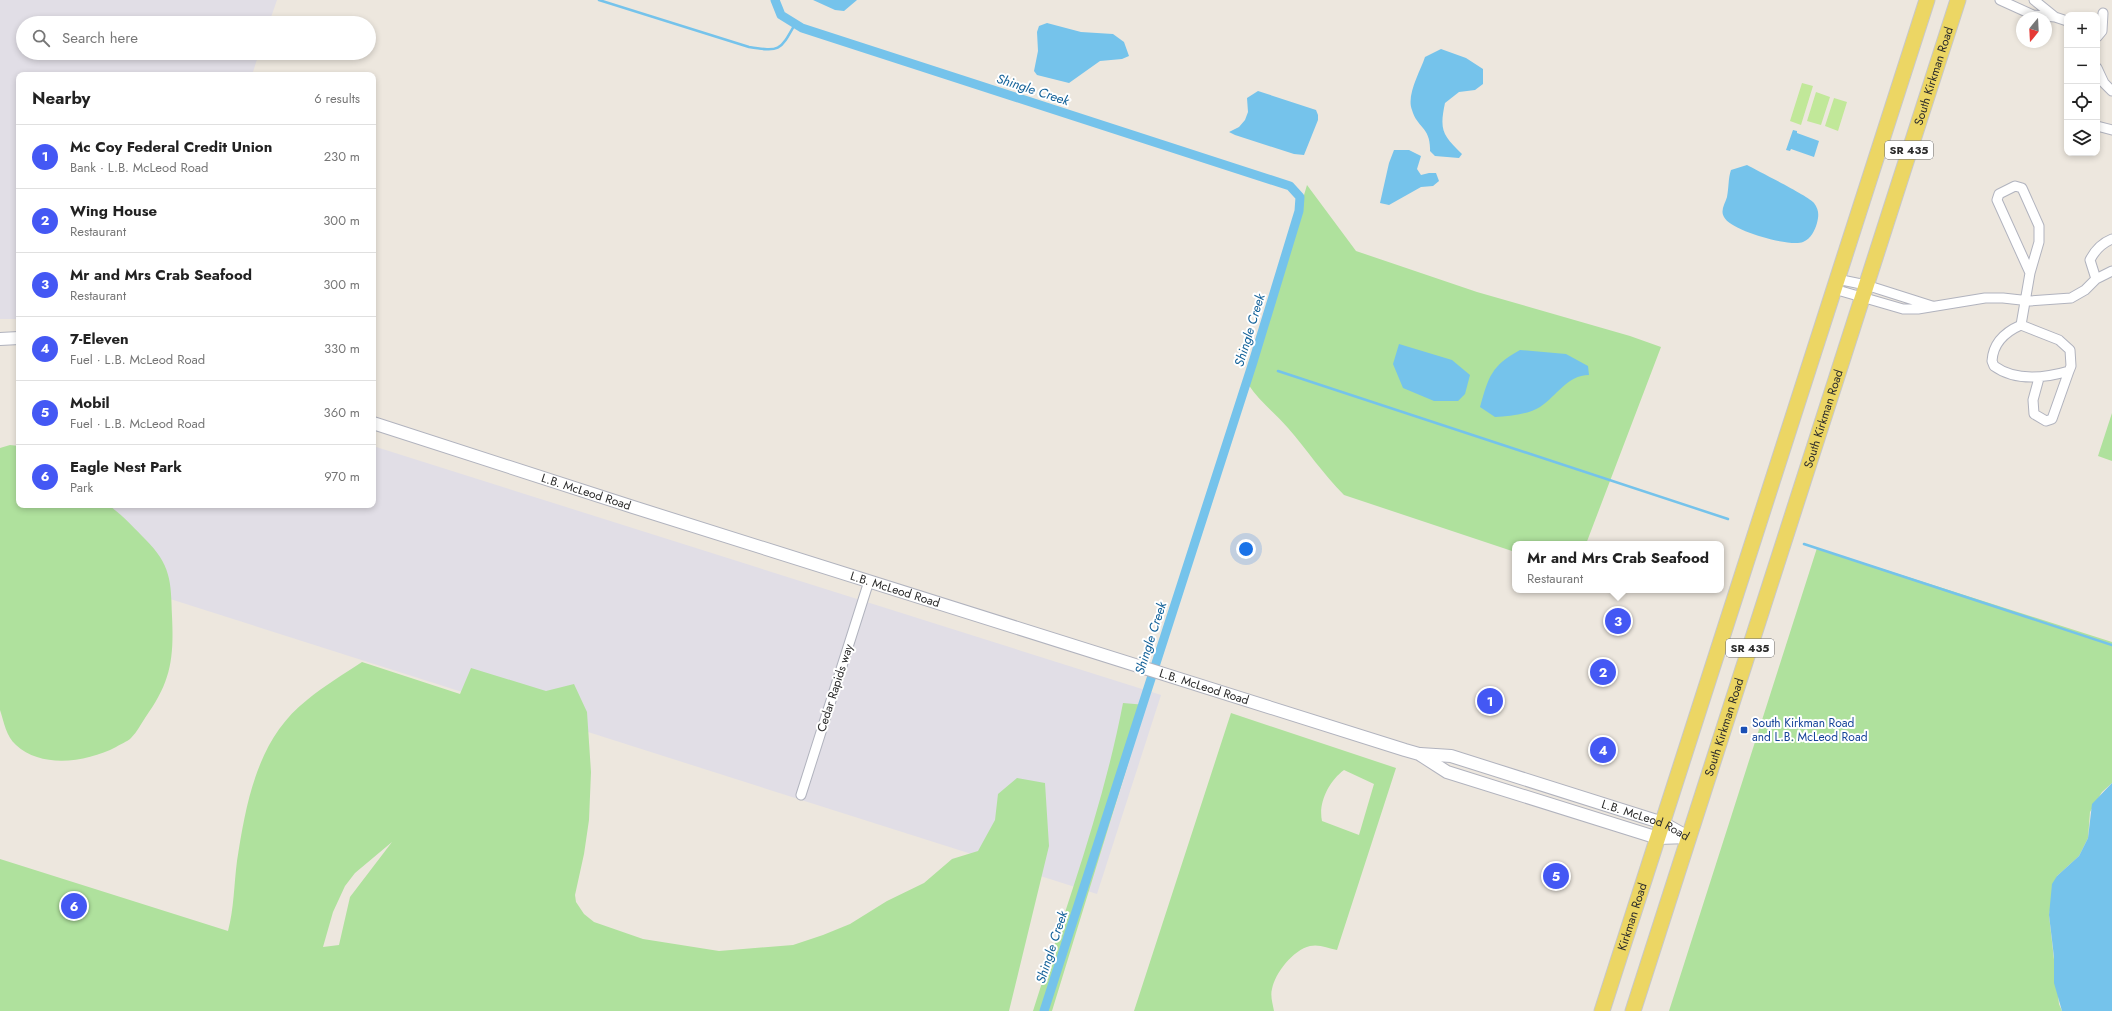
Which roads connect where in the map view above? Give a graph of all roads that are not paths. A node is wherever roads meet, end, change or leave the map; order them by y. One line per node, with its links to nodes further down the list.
1 (1927, 0): 18 (main road, SR 435)
2 (1958, 0): 19 (main road, South Kirkman Road / SR 435)
3 (2000, 0): 7 (street)
4 (2034, 0): 7 (street)
5 (2112, 9): 6 (street)
6 (2100, 15): 9 (street)
7 (2054, 17): 8 (street)
8 (2064, 20)
9 (2100, 33)
10 (2100, 74): 11 (street)
11 (2112, 91)
12 (2100, 127): 13 (street)
13 (2112, 130)
14 (2112, 239): 17 (street)
15 (2112, 271): 17 (street)
16 (2030, 273): 16 (street); 20 (street)
17 (2096, 279): 20 (street)
18 (1836, 284): 19 (street); 19 (street); 31 (main road, SR 435)
19 (1864, 292): 21 (street); 21 (street); 32 (main road, South Kirkman Road / SR 435)
20 (2024, 300): 21 (street); 22 (street)
21 (1933, 307)
22 (2021, 325): 25 (street); 26 (street)
23 (16, 338): 24 (street)
24 (0, 339)
25 (2069, 371): 26 (street); 26 (street)
26 (2039, 378)
27 (376, 424): 28 (street, L.B. McLeod Road)
28 (869, 581): 29 (street, L.B. McLeod Road); 30 (street, Cedar Rapids way)
29 (1419, 754): 31 (street, L.B. McLeod Road); 33 (street, L.B. McLeod Road)
30 (801, 796)
31 (1663, 823): 32 (street, L.B. McLeod Road); 33 (main road, Kirkman Road / SR 435)
32 (1689, 837): 33 (street, L.B. McLeod Road); 35 (main road, SR 435)
33 (1658, 838): 34 (main road, Kirkman Road / SR 435)
34 (1602, 1011)
35 (1633, 1011)

